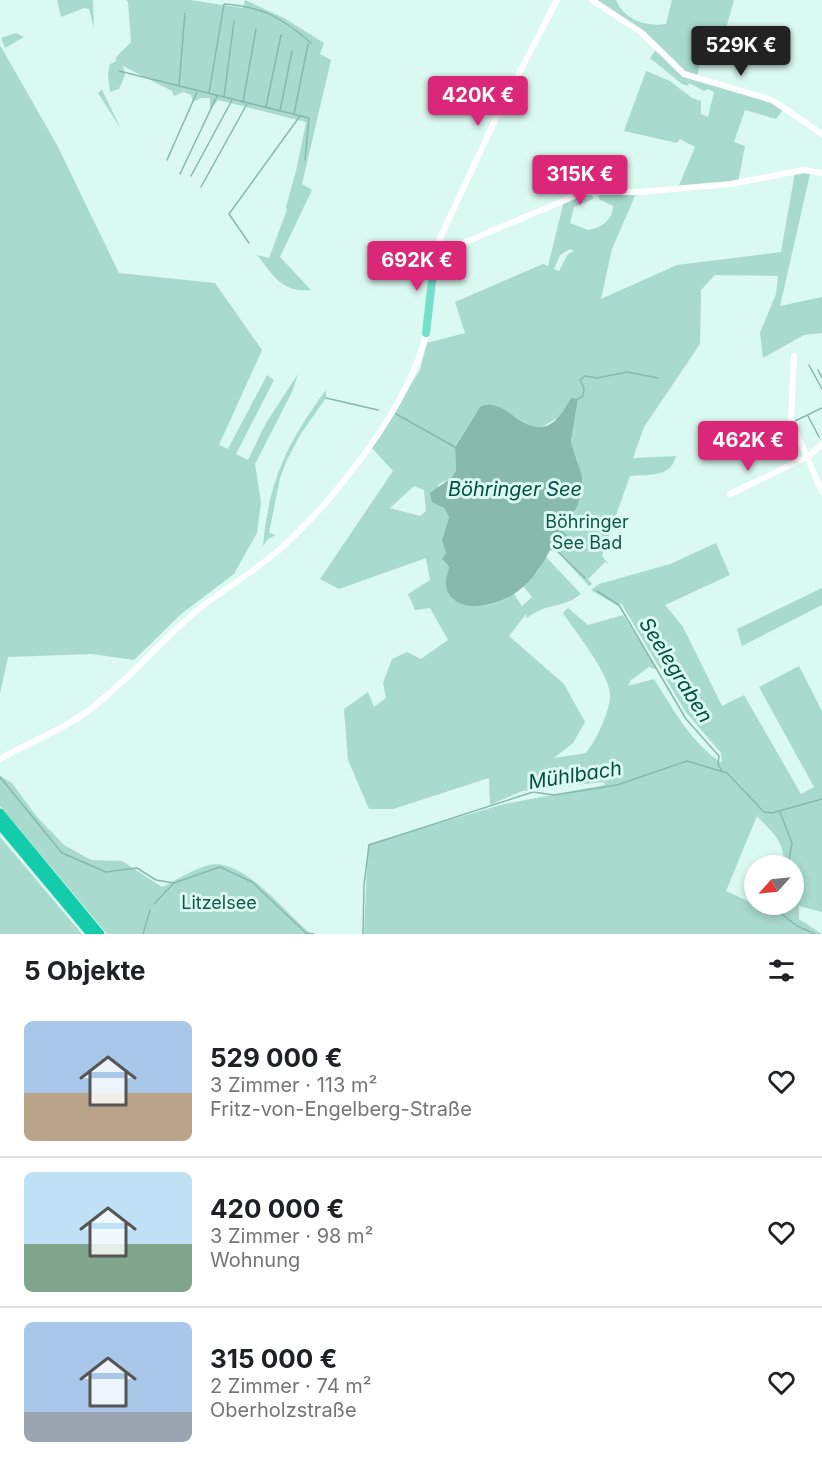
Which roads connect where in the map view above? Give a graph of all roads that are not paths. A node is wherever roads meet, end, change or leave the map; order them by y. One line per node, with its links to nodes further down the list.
1 (557, 0): 5 (street)
2 (592, 0): 3 (street)
3 (822, 134)
4 (822, 173): 5 (street)
5 (435, 255): 6 (main road)
6 (426, 333): 14 (street)
7 (794, 356): 9 (street)
8 (822, 444): 9 (street)
9 (808, 456): 11 (street); 13 (street)
10 (822, 467): 11 (street)
11 (814, 468): 12 (street)
12 (822, 492)
13 (730, 494)
14 (0, 759)
15 (0, 813): 18 (highway)
16 (0, 825): 17 (highway)
17 (91, 934)
18 (100, 934)

